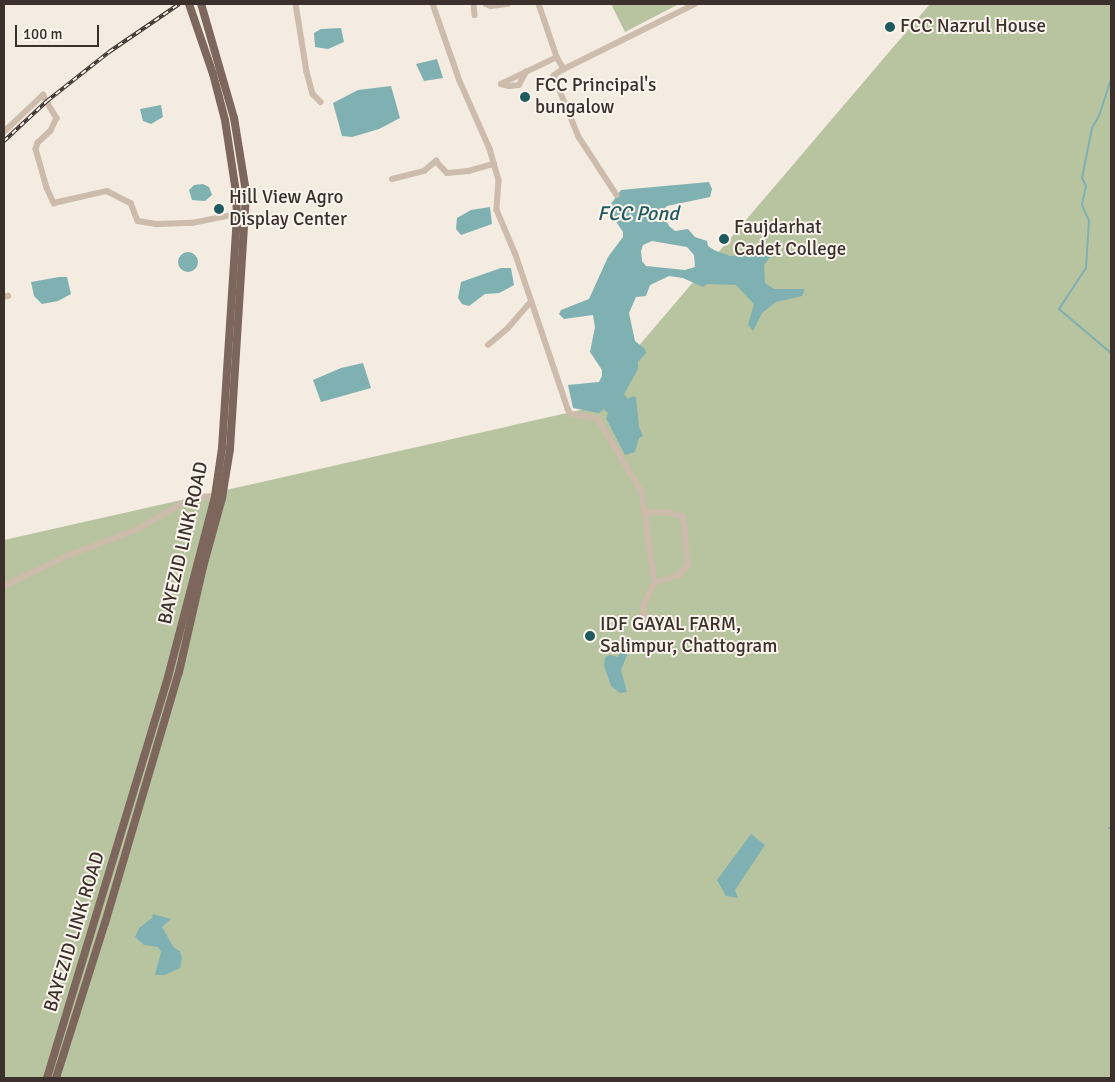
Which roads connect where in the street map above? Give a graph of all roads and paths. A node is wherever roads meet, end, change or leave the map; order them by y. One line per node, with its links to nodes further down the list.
1 (189, 4): 19 (main road, BAYEZID LINK ROAD)
2 (201, 4): 28 (main road, BAYEZID LINK ROAD)
3 (296, 4): 14 (street)
4 (433, 4): 16 (street)
5 (474, 4): 10 (street)
6 (486, 4): 7 (street)
7 (508, 4)
8 (539, 4): 11 (street)
9 (695, 4): 12 (street)
10 (474, 15)
11 (557, 57): 12 (street); 13 (street)
12 (564, 69): 18 (street)
13 (526, 72)
14 (321, 102)
15 (4, 132): 19 (street)
16 (494, 164): 17 (street); 20 (street)
17 (392, 179)
18 (617, 195)
19 (237, 214): 22 (main road, BAYEZID LINK ROAD)
20 (531, 302): 21 (street); 23 (street)
21 (488, 346)
22 (216, 496): 25 (street); 27 (main road, BAYEZID LINK ROAD)
23 (645, 513): 24 (street); 24 (street)
24 (655, 583): 26 (street)
25 (4, 586)
26 (648, 629)
27 (47, 1078)
28 (56, 1078)

